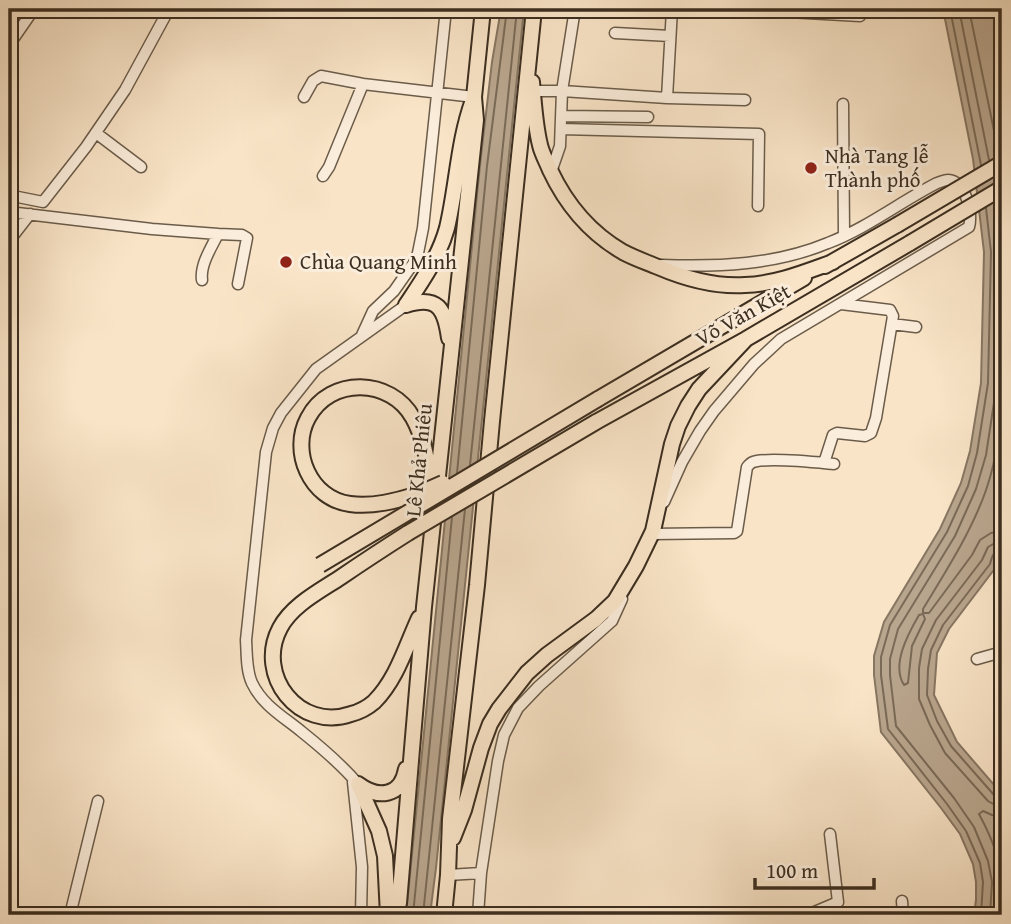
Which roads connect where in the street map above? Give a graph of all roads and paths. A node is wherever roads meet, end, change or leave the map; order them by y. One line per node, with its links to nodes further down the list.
1 (34, 9): 12 (street)
2 (169, 9): 26 (street)
3 (446, 9): 17 (street)
4 (483, 9): 19 (highway, Lê Khả Phiêu)
5 (534, 9): 13 (highway)
6 (575, 9): 16 (street)
7 (672, 9): 11 (street)
8 (737, 9): 9 (street)
9 (860, 16)
10 (615, 33): 11 (street)
11 (670, 36): 20 (street)
12 (9, 46)
13 (529, 53): 15 (highway); 66 (highway)
14 (363, 84): 17 (street); 18 (street); 30 (street)
15 (533, 91): 16 (street); 29 (highway)
16 (562, 92): 20 (street); 23 (street)
17 (437, 93): 19 (street); 48 (street)
18 (304, 97)
19 (474, 97): 45 (highway); 50 (highway, Lê Khả Phiêu)
20 (667, 98): 21 (street)
21 (745, 100)
22 (843, 104): 38 (street)
23 (561, 116): 24 (street); 25 (street)
24 (648, 117)
25 (561, 129): 29 (street); 34 (street)
26 (96, 133): 28 (street); 33 (street)
27 (1002, 163): 40 (highway, Võ Văn Kiệt, bridge)
28 (141, 167)
29 (551, 172): 41 (highway)
30 (323, 176)
31 (1002, 188): 49 (highway, Võ Văn Kiệt, bridge)
32 (13, 196): 33 (street)
33 (43, 202): 36 (street)
34 (758, 206)
35 (9, 212): 36 (street)
36 (33, 215): 37 (street); 39 (street)
37 (218, 234): 42 (street); 43 (street)
38 (844, 236): 41 (street); 44 (street)
39 (9, 241)
40 (833, 262): 41 (highway); 51 (highway, Võ Văn Kiệt)
41 (691, 273)
42 (202, 280)
43 (238, 284)
44 (841, 304): 46 (street); 53 (street)
45 (406, 305): 48 (street); 50 (highway)
46 (892, 324): 47 (street); 56 (street)
47 (916, 327)
48 (362, 335): 63 (street)
49 (746, 339): 52 (highway); 59 (highway, Võ Văn Kiệt, bridge)
50 (452, 355): 54 (highway, Lê Khả Phiêu)
51 (597, 399): 54 (highway, bridge); 57 (highway, bridge)
52 (675, 435): 53 (street); 55 (highway)
53 (690, 448): 55 (street)
54 (435, 505): 59 (highway, Lê Khả Phiêu)
55 (658, 515): 56 (highway)
56 (652, 534): 58 (highway)
57 (320, 565)
58 (636, 566): 66 (highway); 67 (street)
59 (424, 607): 62 (highway, Lê Khả Phiêu)
60 (1002, 652): 61 (street)
61 (977, 659)
62 (412, 744): 63 (highway); 74 (highway, Lê Khả Phiêu)
63 (355, 781): 72 (street); 73 (highway)
64 (98, 801): 71 (street)
65 (830, 834): 70 (street)
66 (449, 846): 68 (highway)
67 (481, 873): 68 (street); 76 (street)
68 (448, 875): 75 (highway)
69 (902, 901): 77 (street)
70 (809, 914)
71 (71, 915)
72 (361, 915)
73 (388, 915)
74 (394, 915)
75 (444, 915)
76 (478, 915)
77 (903, 915)

